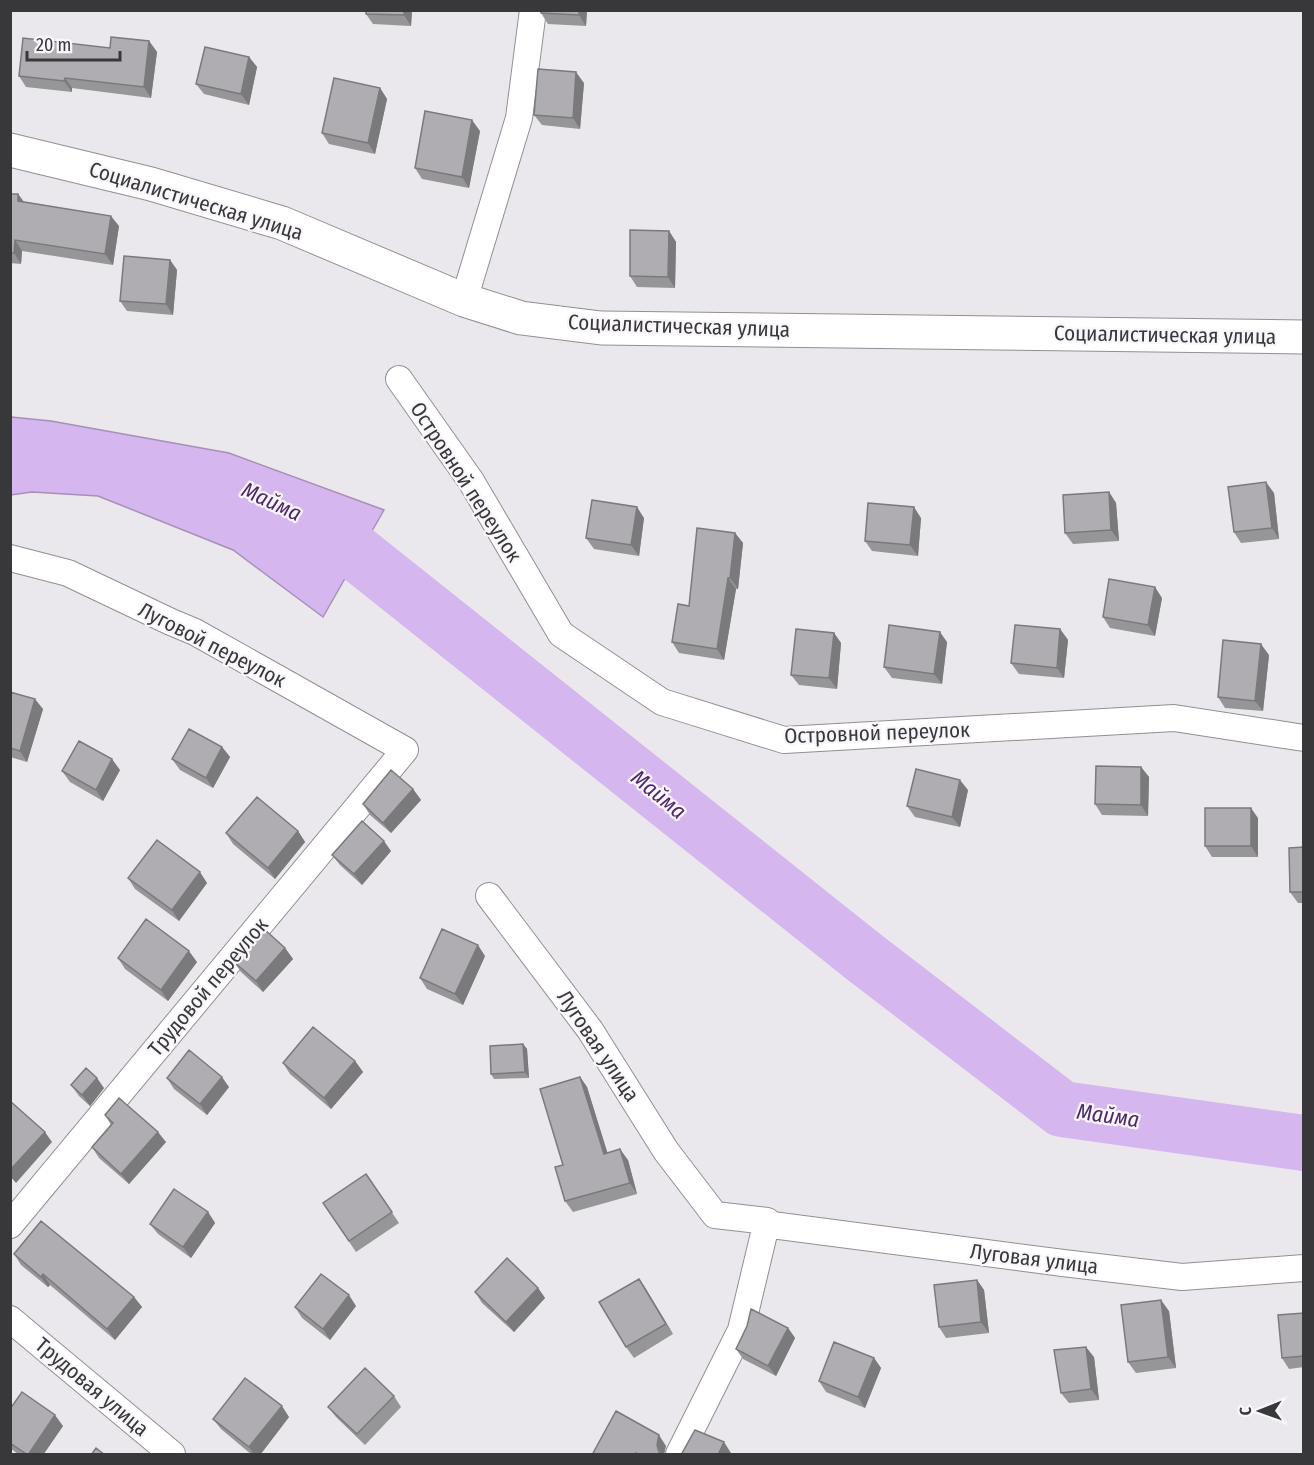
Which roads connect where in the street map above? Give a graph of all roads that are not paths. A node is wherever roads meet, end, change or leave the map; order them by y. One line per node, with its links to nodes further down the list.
1 (533, 10): 3 (street)
2 (10, 150): 3 (main road, Социалистическая улица)
3 (464, 300): 4 (main road, Социалистическая улица)
4 (1304, 338)
5 (399, 379): 7 (street, Островной переулок)
6 (10, 558): 8 (street, Луговой переулок)
7 (1304, 738)
8 (405, 750): 11 (street, Трудовой переулок)
9 (489, 896): 10 (street, Луговая улица)
10 (766, 1221): 12 (street, Луговая улица); 15 (street)
11 (10, 1225)
12 (1304, 1268)
13 (13, 1326): 14 (street, Трудовая улица)
14 (172, 1455)
15 (679, 1455)

